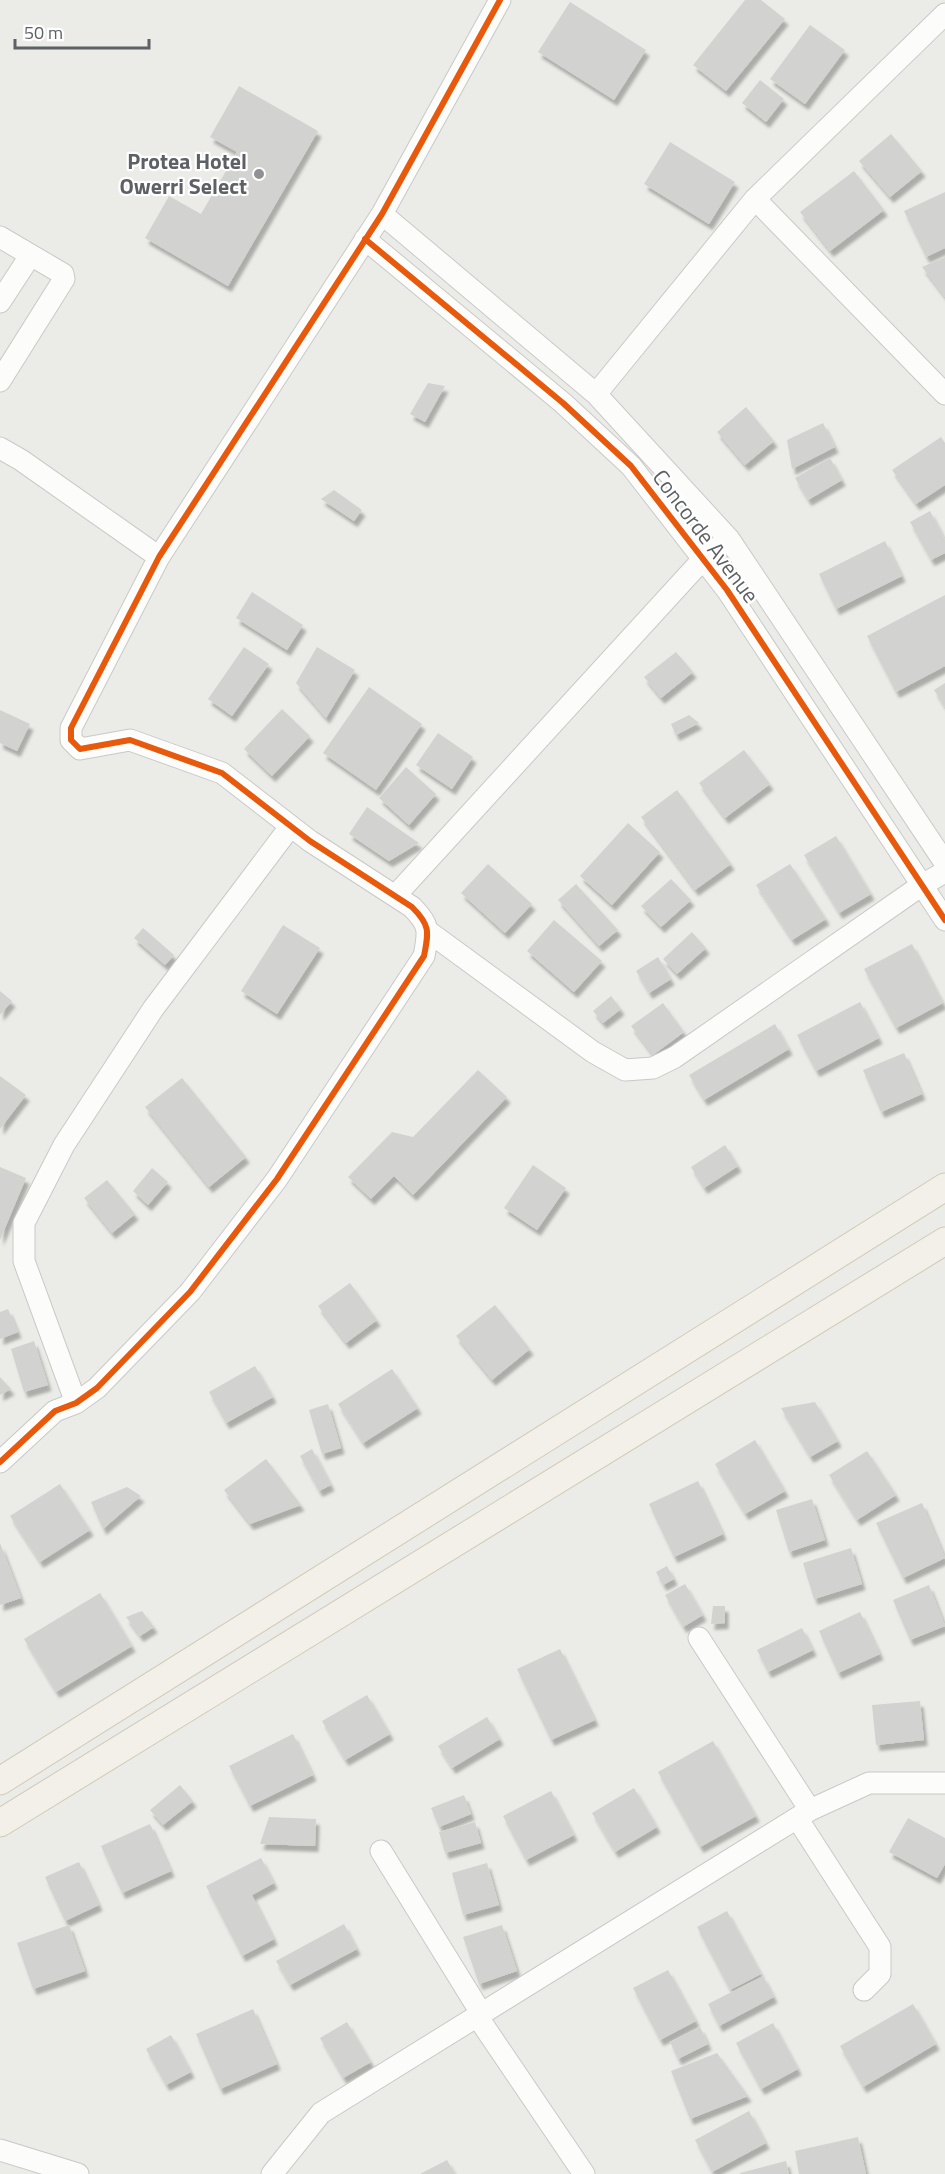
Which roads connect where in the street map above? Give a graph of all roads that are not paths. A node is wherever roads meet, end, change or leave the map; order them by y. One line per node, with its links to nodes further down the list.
1 (500, 0): 4 (street)
2 (945, 14): 3 (street)
3 (754, 199): 10 (street); 11 (street)
4 (382, 214): 6 (street); 10 (street, Concorde Avenue)
5 (0, 237): 7 (street)
6 (365, 239): 14 (street); 15 (street, Concorde Avenue)
7 (30, 256): 8 (street); 9 (street)
8 (0, 302)
9 (0, 381)
10 (596, 394): 13 (street, Concorde Avenue)
11 (945, 394)
12 (0, 448): 14 (street)
13 (729, 539): 15 (street); 17 (street, Concorde Avenue)
14 (159, 556): 16 (street)
15 (704, 558): 19 (street, Concorde Avenue); 20 (street)
16 (290, 827): 20 (street); 25 (street)
17 (945, 863)
18 (945, 872): 19 (street)
19 (922, 885): 21 (street, Concorde Avenue); 22 (street)
20 (395, 896): 22 (street)
21 (945, 920)
22 (429, 932): 25 (street)
23 (945, 1186): 28 (main road)
24 (945, 1240): 31 (main road)
25 (76, 1403): 26 (street)
26 (0, 1462)
27 (699, 1638): 30 (street)
28 (0, 1781)
29 (945, 1782): 30 (street)
30 (804, 1814): 33 (street); 34 (street)
31 (0, 1823)
32 (381, 1851): 34 (street)
33 (864, 1990)
34 (479, 2014): 38 (street); 39 (street)
35 (0, 2150): 36 (street)
36 (35, 2168): 37 (street)
37 (78, 2174)
38 (272, 2174)
39 (585, 2174)

